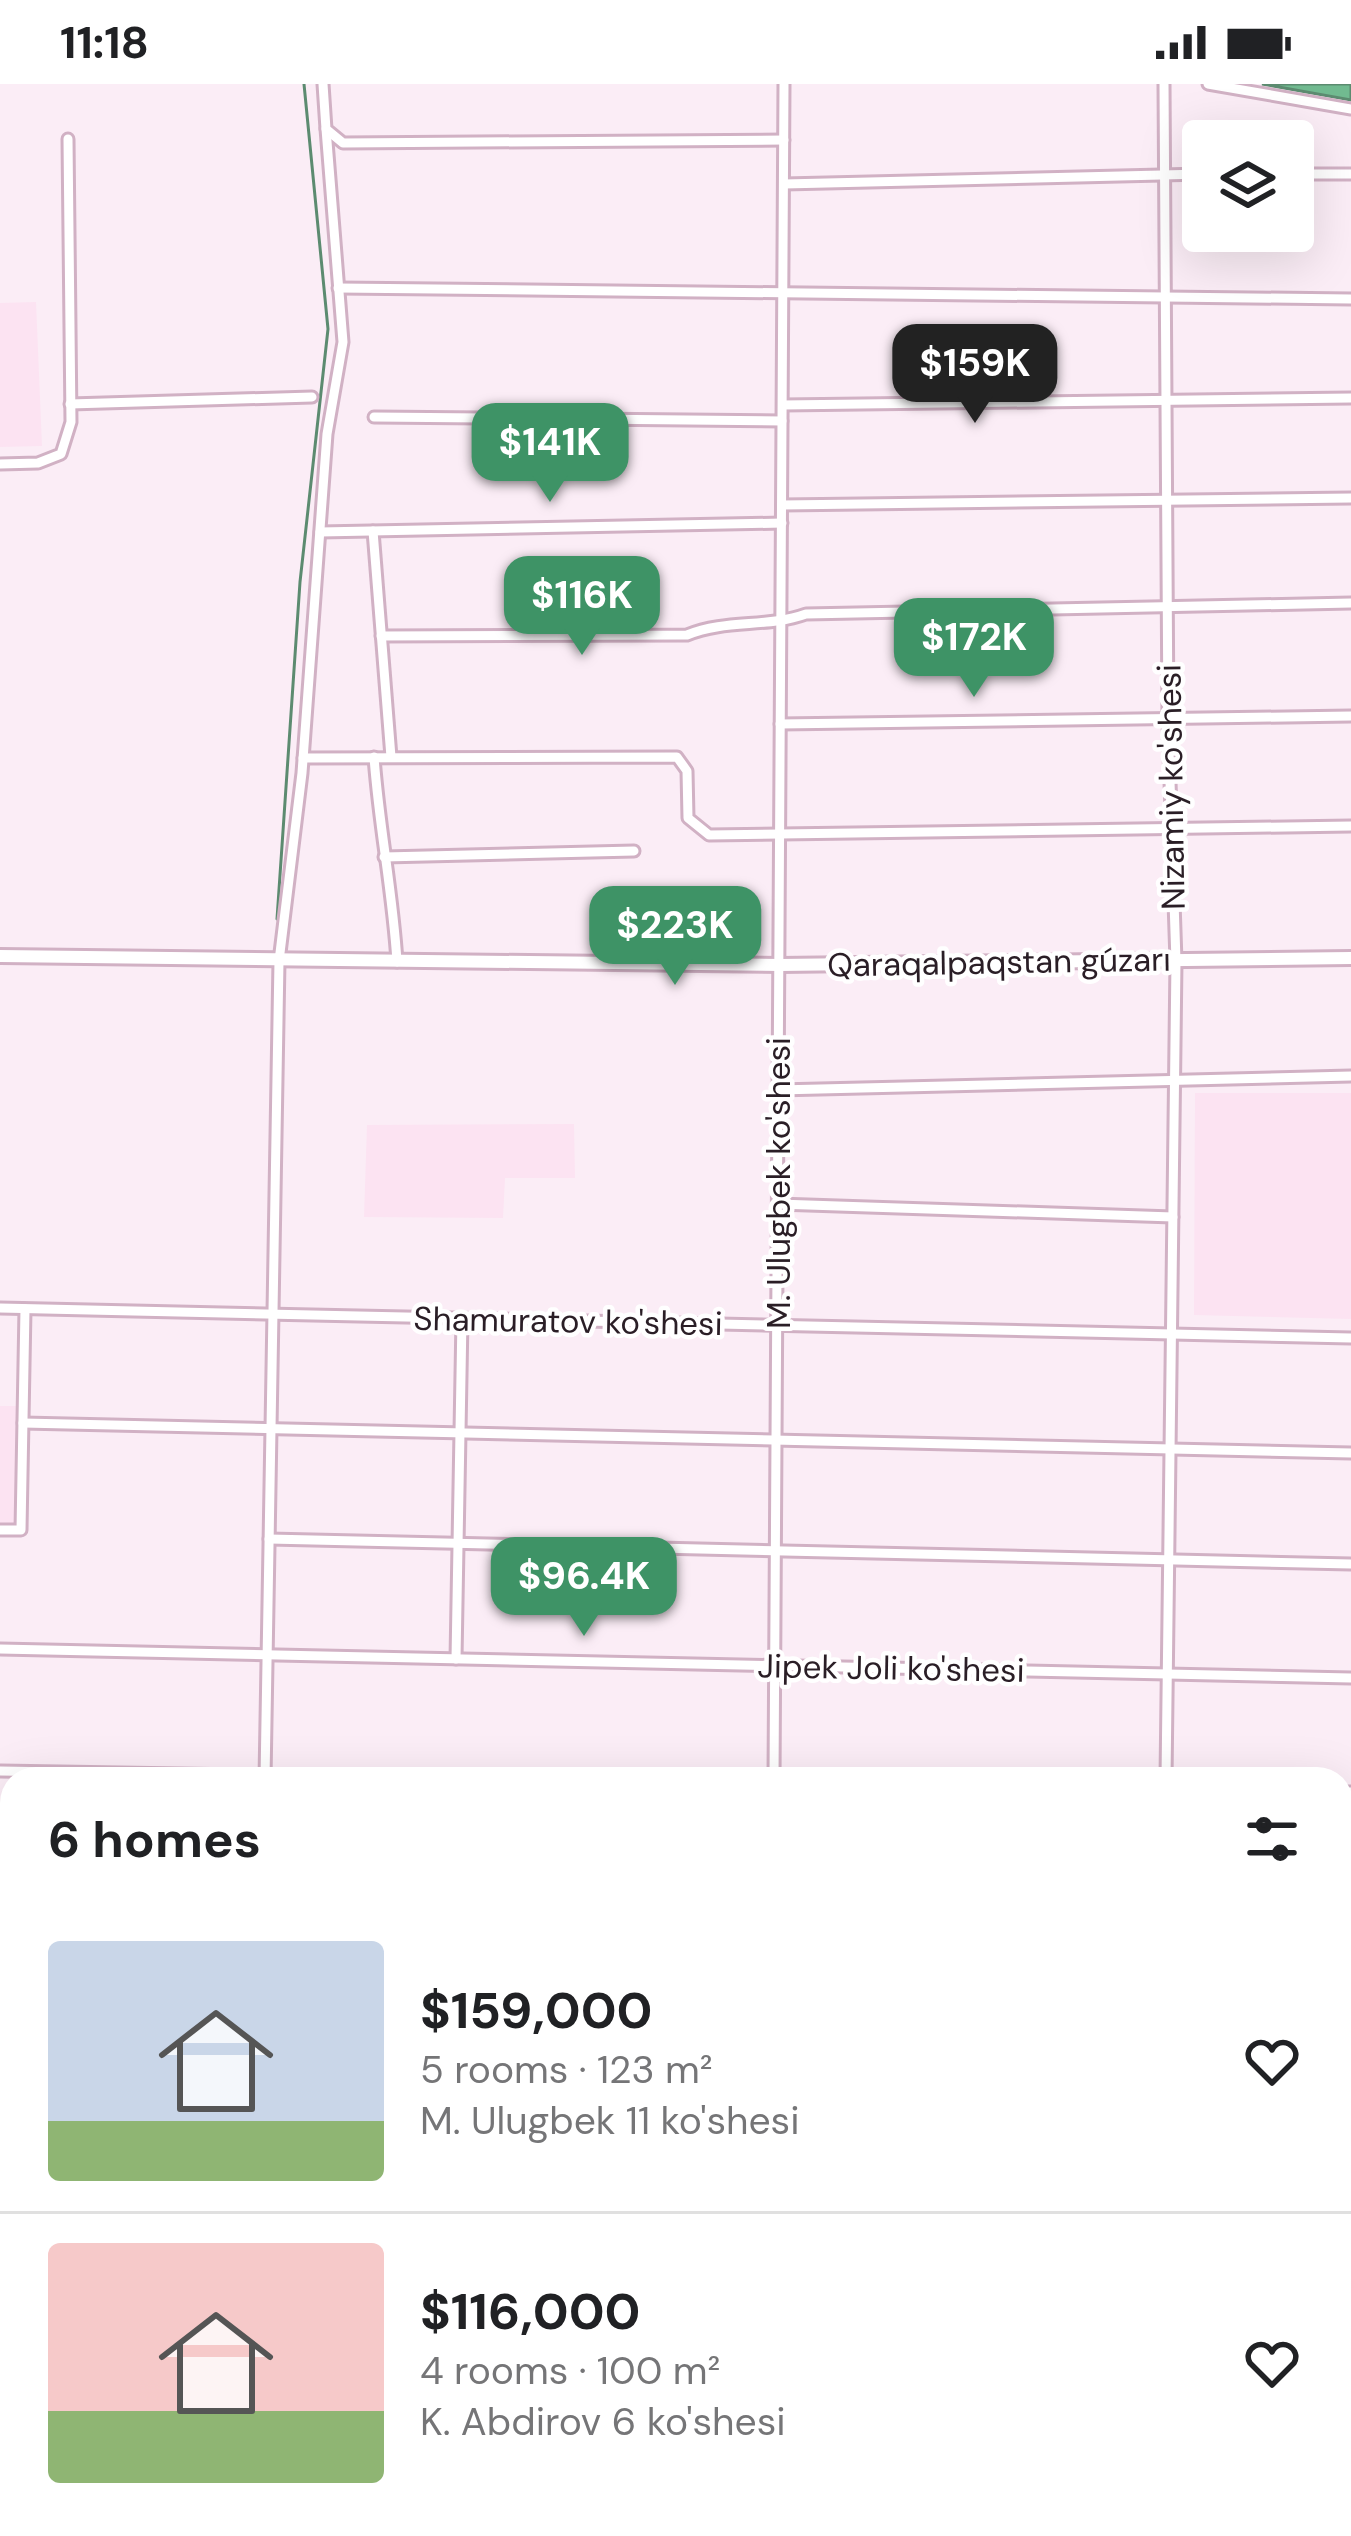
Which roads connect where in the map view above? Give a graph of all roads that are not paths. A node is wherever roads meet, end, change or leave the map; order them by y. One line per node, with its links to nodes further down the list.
1 (323, 84): 6 (street)
2 (784, 84): 8 (street, M. Ulugbek ko'shesi)
3 (1164, 84): 9 (street, Nizamiy ko'shesi)
4 (1208, 84): 5 (street)
5 (1351, 109)
6 (326, 129): 8 (street); 14 (street)
7 (68, 139): 21 (street)
8 (784, 140): 13 (street, M. Ulugbek ko'shesi)
9 (1161, 174): 10 (street); 13 (street); 16 (street, Nizamiy ko'shesi)
10 (1182, 174)
11 (1314, 174): 12 (street)
12 (1351, 174)
13 (784, 184): 15 (street, M. Ulugbek ko'shesi)
14 (338, 288): 15 (street); 31 (street)
15 (783, 296): 16 (street); 22 (street, M. Ulugbek ko'shesi)
16 (1164, 297): 17 (street); 20 (street, Nizamiy ko'shesi)
17 (1351, 299)
18 (312, 397): 21 (street)
19 (1351, 398): 20 (street)
20 (1167, 401): 22 (street); 27 (street, Nizamiy ko'shesi)
21 (70, 404): 25 (street)
22 (782, 405): 24 (street, M. Ulugbek ko'shesi)
23 (374, 417): 24 (street)
24 (782, 421): 28 (street, M. Ulugbek ko'shesi)
25 (0, 464)
26 (1351, 498): 27 (street)
27 (1168, 503): 28 (street); 33 (street, Nizamiy ko'shesi)
28 (782, 505): 29 (street, M. Ulugbek ko'shesi)
29 (782, 523): 30 (street); 34 (street, M. Ulugbek ko'shesi)
30 (373, 531): 31 (street); 35 (street)
31 (320, 532): 40 (street)
32 (1351, 603): 33 (street)
33 (1168, 606): 34 (street); 37 (street, Nizamiy ko'shesi)
34 (781, 623): 35 (street); 38 (street, M. Ulugbek ko'shesi)
35 (381, 636): 39 (street)
36 (1351, 716): 37 (street)
37 (1168, 722): 38 (street); 42 (street, Nizamiy ko'shesi)
38 (780, 724): 44 (street, M. Ulugbek ko'shesi)
39 (391, 757): 41 (street); 44 (street)
40 (303, 758): 41 (street); 50 (street)
41 (374, 758): 46 (street)
42 (1170, 826): 43 (street); 44 (street); 49 (street, Nizamiy ko'shesi)
43 (1351, 826)
44 (780, 834): 52 (street, M. Ulugbek ko'shesi)
45 (634, 850): 46 (street)
46 (384, 857): 51 (street)
47 (0, 956): 50 (street, Qaraqalpaqstan gúzarı)
48 (1351, 958): 49 (street, Qaraqalpaqstan gúzarı)
49 (1176, 961): 52 (street, Qaraqalpaqstan gúzarı); 54 (street, Nizamiy ko'shesi)
50 (278, 962): 51 (street, Qaraqalpaqstan gúzarı); 60 (street)
51 (397, 962): 52 (street, Qaraqalpaqstan gúzarı)
52 (780, 964): 55 (street, M. Ulugbek ko'shesi)
53 (1351, 1076): 54 (street)
54 (1174, 1080): 55 (street); 57 (street, Nizamiy ko'shesi)
55 (778, 1090): 56 (street, M. Ulugbek ko'shesi)
56 (778, 1204): 57 (street); 62 (street, M. Ulugbek ko'shesi)
57 (1173, 1217): 63 (street, Nizamiy ko'shesi)
58 (0, 1308): 59 (street, Shamuratov ko'shesi)
59 (26, 1309): 60 (street, Shamuratov ko'shesi); 65 (street)
60 (271, 1314): 61 (street, Shamuratov ko'shesi); 66 (street)
61 (462, 1318): 62 (street, Shamuratov ko'shesi); 67 (street)
62 (777, 1325): 63 (street, Shamuratov ko'shesi); 68 (street, M. Ulugbek ko'shesi)
63 (1172, 1334): 64 (street, Shamuratov ko'shesi); 69 (street, Nizamiy ko'shesi)
64 (1351, 1338)
65 (23, 1423): 66 (street); 71 (street)
66 (270, 1429): 67 (street); 72 (street)
67 (460, 1433): 68 (street); 73 (street)
68 (776, 1440): 69 (street); 74 (street, M. Ulugbek ko'shesi)
69 (1170, 1449): 70 (street); 75 (street, Nizamiy ko'shesi)
70 (1351, 1453)
71 (0, 1530)
72 (269, 1539): 73 (street); 78 (street)
73 (458, 1543): 74 (street); 79 (street)
74 (776, 1550): 75 (street); 80 (street, M. Ulugbek ko'shesi)
75 (1168, 1559): 76 (street); 81 (street, Nizamiy ko'shesi)
76 (1351, 1564)
77 (0, 1649): 78 (street, Jipek Joli ko'shesi)
78 (268, 1655): 79 (street, Jipek Joli ko'shesi); 83 (street)
79 (456, 1659): 80 (street, Jipek Joli ko'shesi)
80 (775, 1666): 81 (street, Jipek Joli ko'shesi); 84 (street, M. Ulugbek ko'shesi)
81 (1167, 1674): 82 (street, Jipek Joli ko'shesi); 85 (street, Nizamiy ko'shesi)
82 (1351, 1678)
83 (265, 1767)
84 (774, 1767)
85 (1166, 1767)

